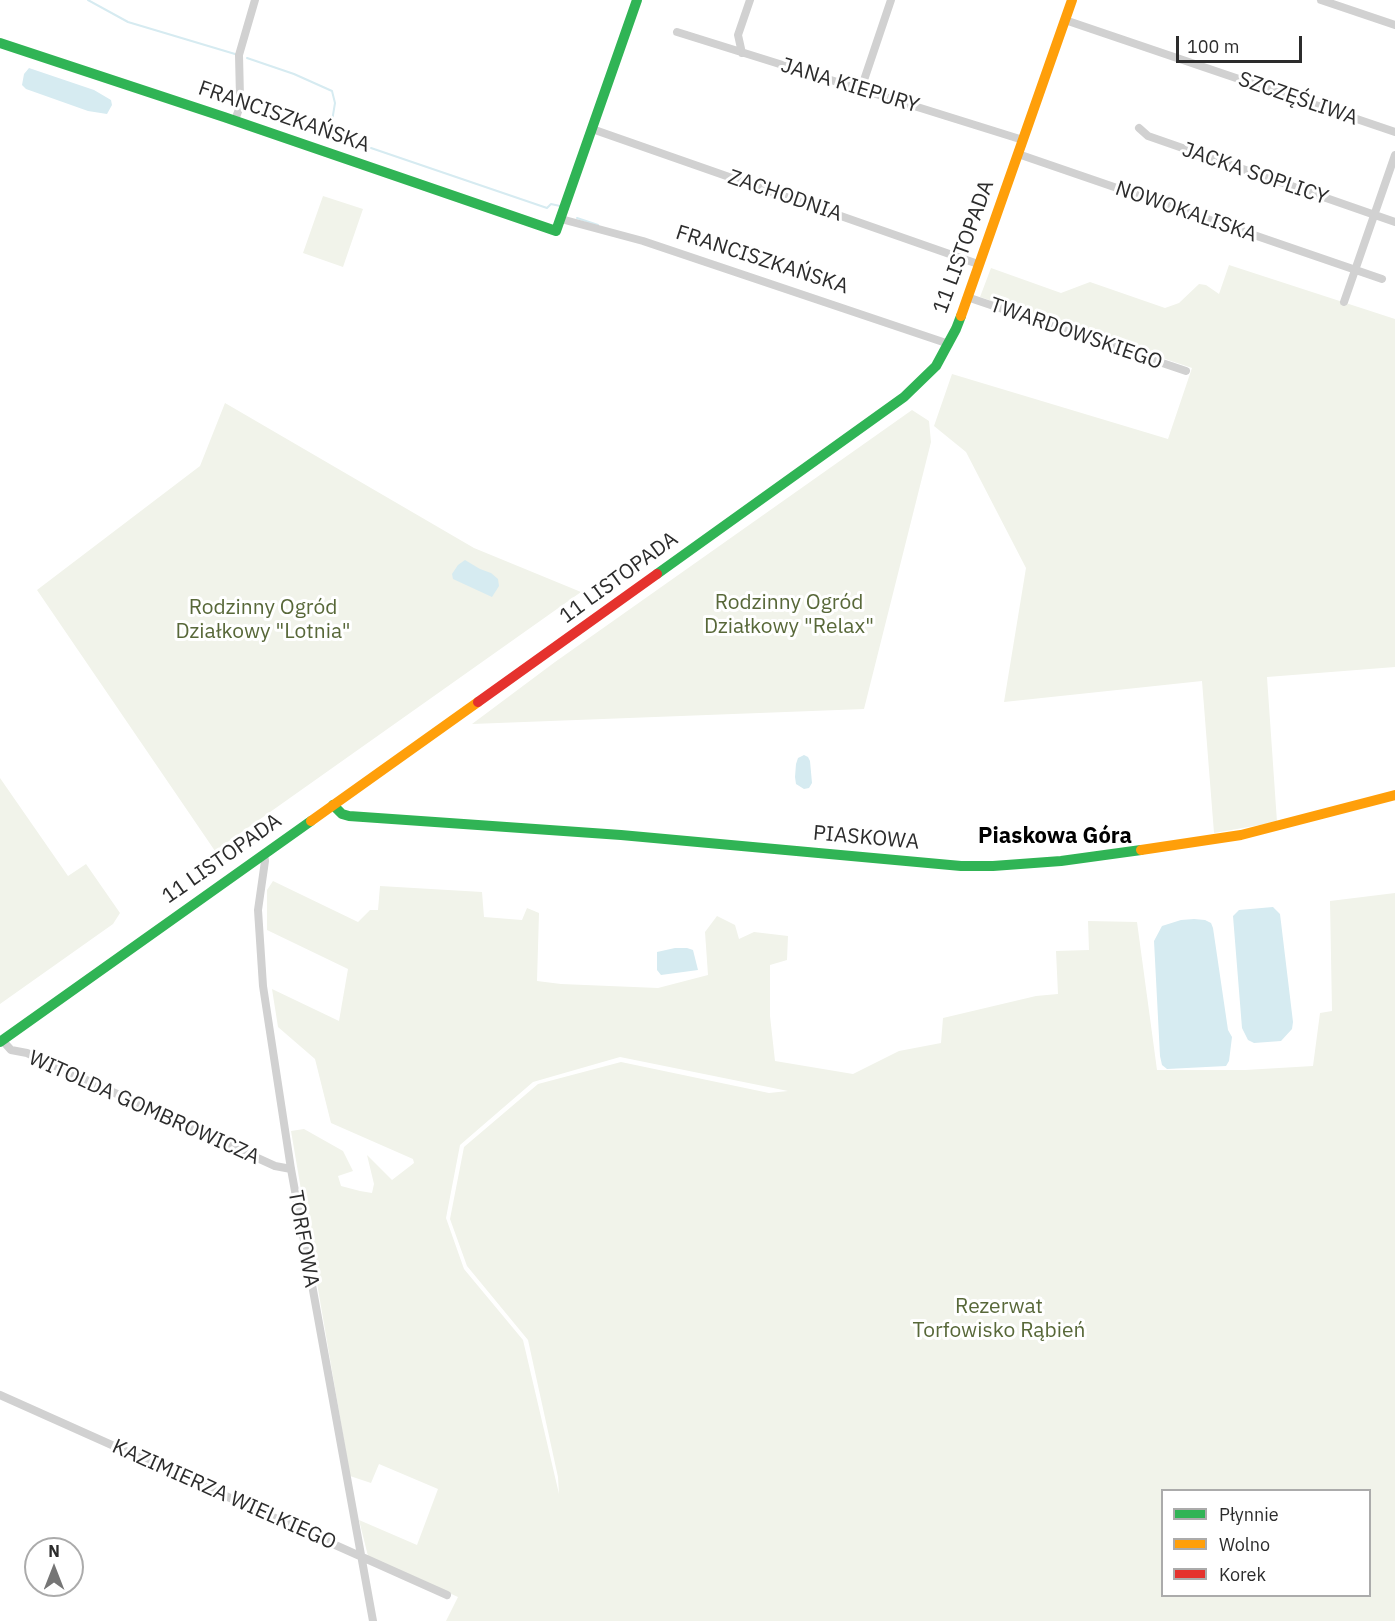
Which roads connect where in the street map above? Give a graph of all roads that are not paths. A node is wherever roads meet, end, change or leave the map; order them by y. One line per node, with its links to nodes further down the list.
1 (255, 0): 13 (street)
2 (637, 0): 15 (street)
3 (750, 0): 11 (street)
4 (891, 0): 12 (street)
5 (1072, 0): 7 (street, 11 LISTOPADA)
6 (1321, 0): 8 (street)
7 (1065, 20): 16 (street, SZCZĘŚLIWA); 17 (street, 11 LISTOPADA)
8 (1395, 25)
9 (677, 32): 11 (street, JANA KIEPURY)
10 (0, 43): 13 (street, FRANCISZKAŃSKA)
11 (741, 53): 12 (street, JANA KIEPURY)
12 (861, 89): 17 (street, JANA KIEPURY)
13 (235, 120): 21 (street, FRANCISZKAŃSKA)
14 (1139, 128): 20 (street, JACKA SOPLICY)
15 (592, 129): 21 (street); 23 (street, ZACHODNIA)
16 (1395, 132)
17 (1023, 140): 18 (street, 11 LISTOPADA)
18 (1018, 154): 23 (street, 11 LISTOPADA); 24 (street, NOWOKALISKA)
19 (1395, 155): 20 (street)
20 (1374, 215): 22 (street, JACKA SOPLICY); 24 (street)
21 (561, 219): 28 (street, FRANCISZKAŃSKA)
22 (1395, 222)
23 (978, 264): 26 (street, 11 LISTOPADA)
24 (1355, 270): 25 (street, NOWOKALISKA); 27 (street)
25 (1382, 279)
26 (967, 297): 28 (street, 11 LISTOPADA); 29 (street, TWARDOWSKIEGO)
27 (1344, 302)
28 (949, 344): 31 (street, 11 LISTOPADA)
29 (1186, 371)
30 (1395, 795): 31 (street, PIASKOWA)
31 (333, 805): 32 (street, 11 LISTOPADA)
32 (264, 854): 33 (street, 11 LISTOPADA); 34 (street, TORFOWA)
33 (1, 1041): 34 (street, WITOLDA GOMBROWICZA)
34 (291, 1169): 36 (street, TORFOWA)
35 (0, 1395): 36 (street, KAZIMIERZA WIELKIEGO)
36 (361, 1557): 37 (street, KAZIMIERZA WIELKIEGO); 38 (street, TORFOWA)
37 (447, 1595)
38 (373, 1621)

